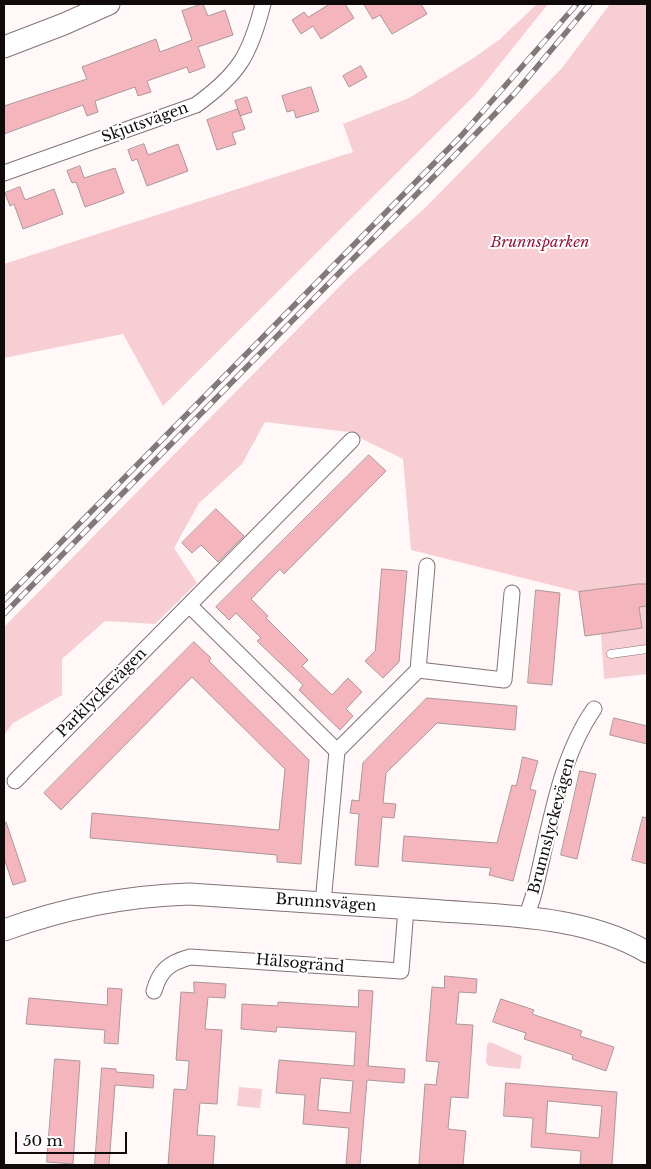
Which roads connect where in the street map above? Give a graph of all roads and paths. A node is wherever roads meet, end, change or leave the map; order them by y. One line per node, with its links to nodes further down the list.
1 (109, 4): 3 (street)
2 (263, 4): 4 (street, Skjutsvägen)
3 (4, 47)
4 (4, 173)
5 (352, 440): 8 (street, Parklyckevägen)
6 (426, 566): 11 (street)
7 (512, 593): 11 (street)
8 (189, 605): 13 (street); 14 (street, Parklyckevägen)
9 (647, 649): 10 (lane)
10 (611, 654)
11 (418, 670): 13 (street)
12 (594, 709): 17 (street, Brunnslyckevägen)
13 (337, 751): 15 (street)
14 (14, 781)
15 (323, 903): 16 (street, Brunnsvägen); 18 (street, Brunnsvägen)
16 (406, 909): 17 (street, Brunnsvägen); 20 (street, Hälsogränd)
17 (526, 918): 19 (street, Brunnsvägen)
18 (4, 930)
19 (647, 952)
20 (154, 990)

